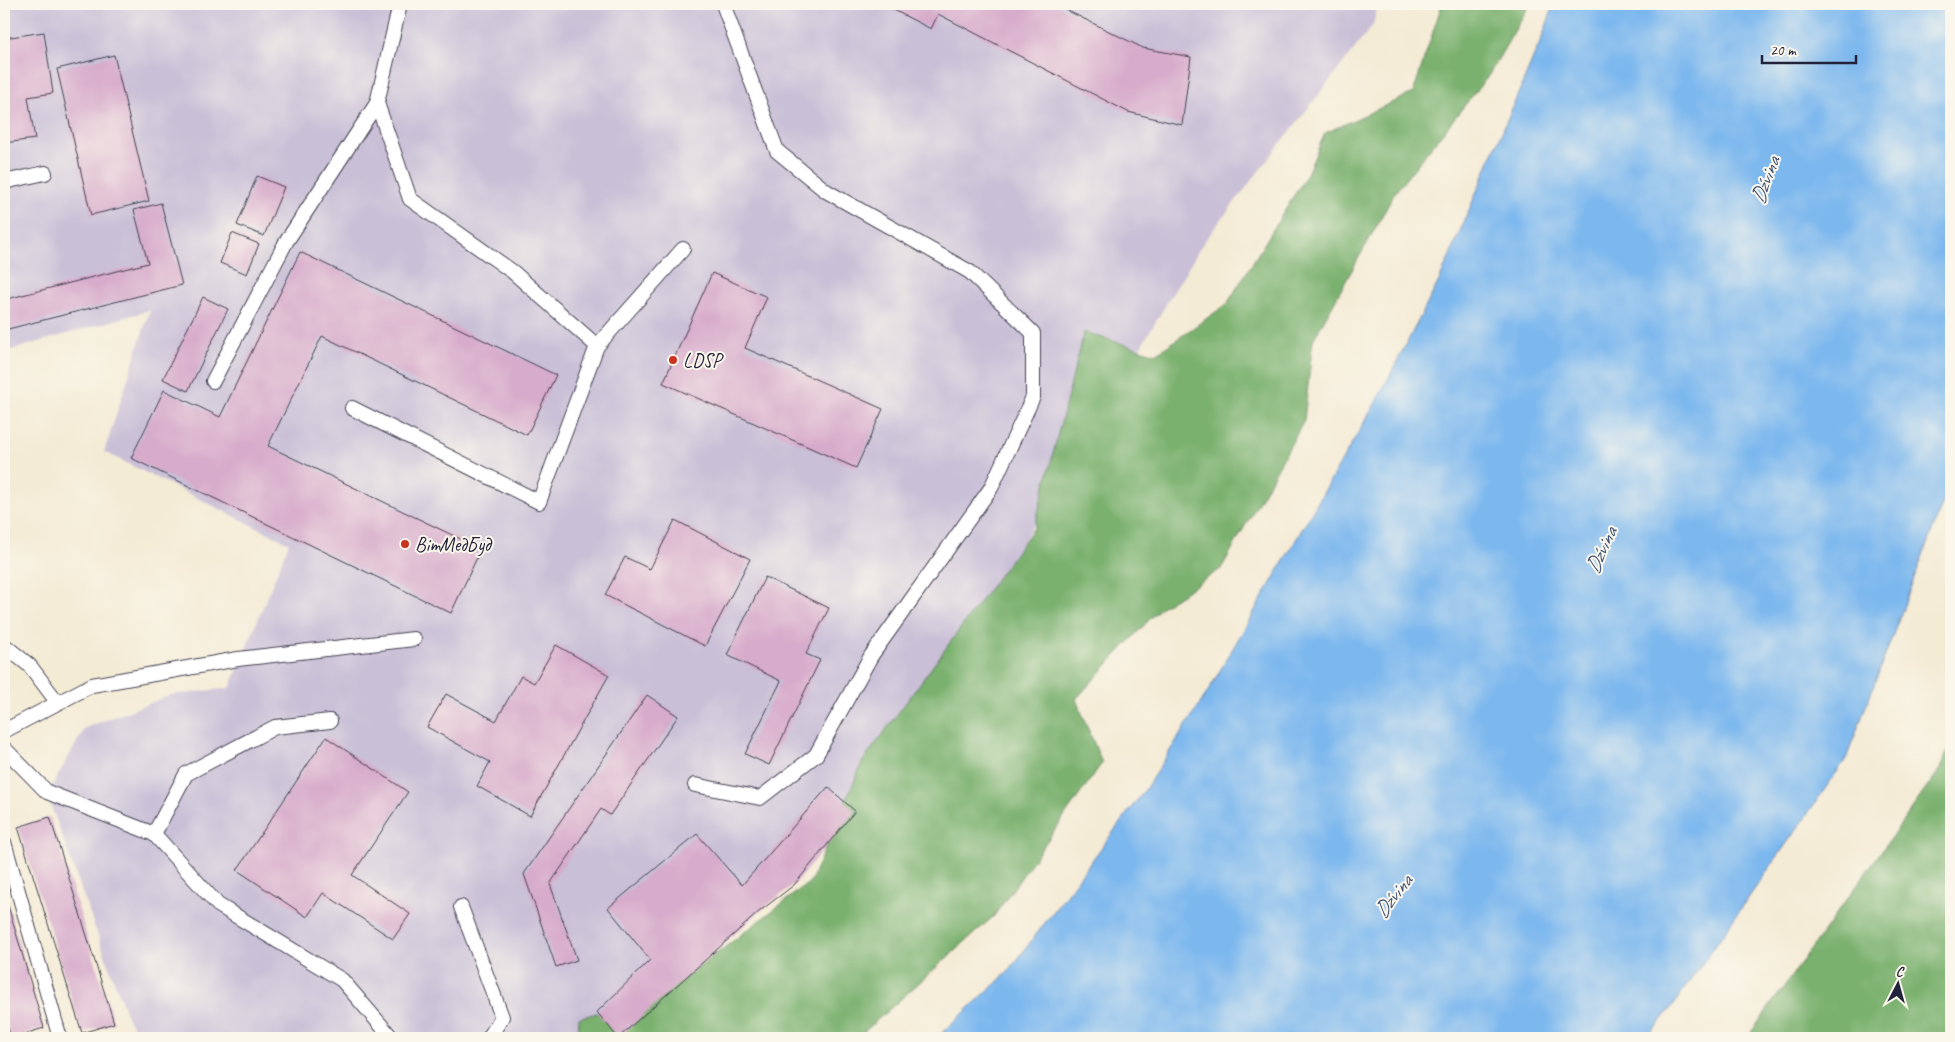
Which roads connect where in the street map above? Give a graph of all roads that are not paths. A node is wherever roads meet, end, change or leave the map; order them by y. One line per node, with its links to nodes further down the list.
1 (400, 4): 3 (lane)
2 (723, 4): 16 (lane)
3 (378, 103): 7 (lane); 8 (lane)
4 (45, 173): 5 (lane)
5 (4, 182)
6 (683, 249): 7 (lane)
7 (597, 346): 9 (lane)
8 (213, 380)
9 (352, 408)
10 (414, 640): 12 (lane)
11 (4, 645): 12 (lane)
12 (58, 703): 14 (lane)
13 (330, 721): 17 (lane)
14 (4, 731)
15 (4, 748): 17 (lane)
16 (695, 785)
17 (154, 834): 21 (lane)
18 (4, 842): 20 (lane)
19 (461, 906): 22 (lane)
20 (60, 1038)
21 (392, 1038)
22 (489, 1038)

